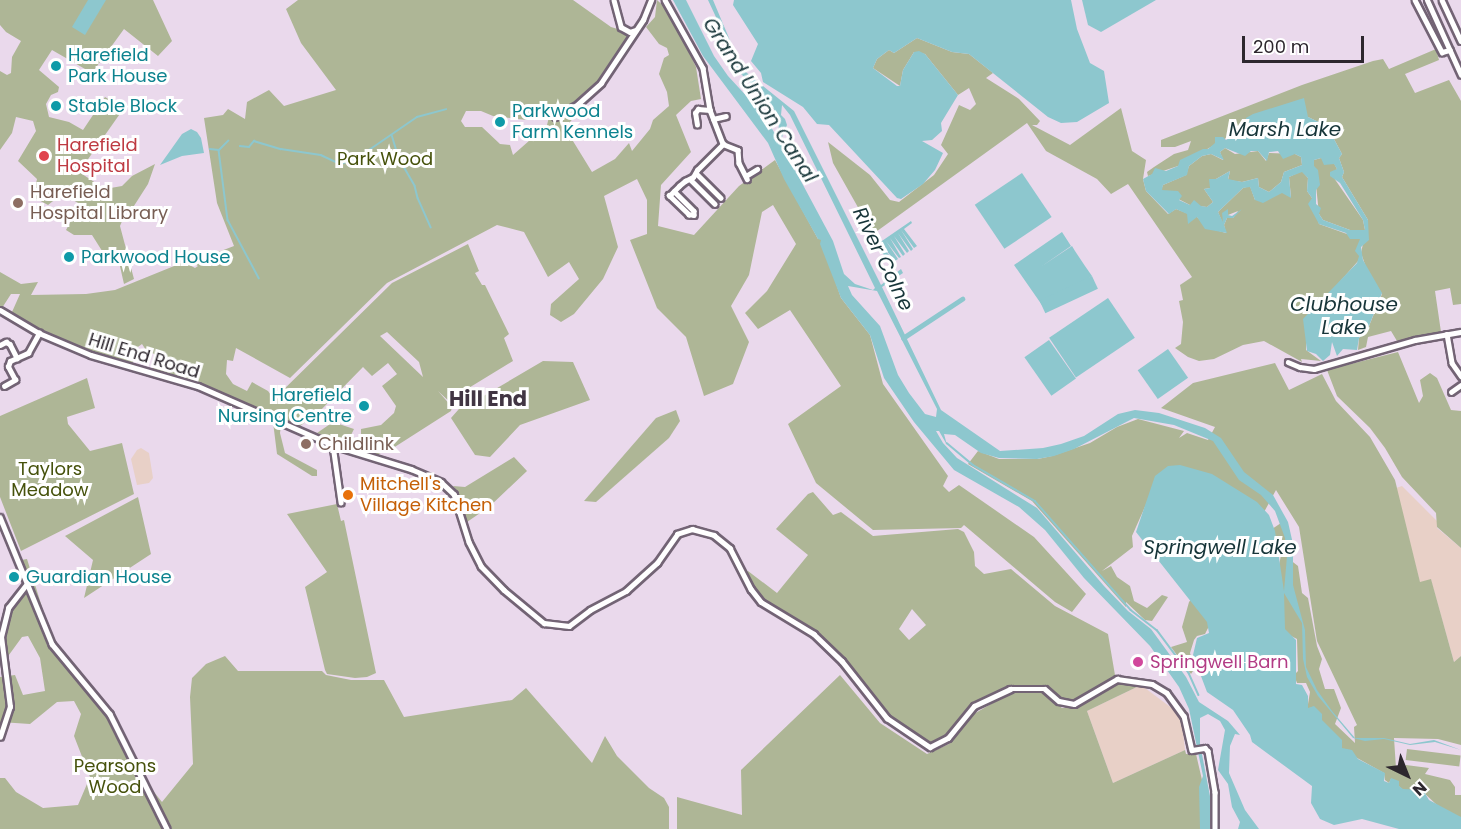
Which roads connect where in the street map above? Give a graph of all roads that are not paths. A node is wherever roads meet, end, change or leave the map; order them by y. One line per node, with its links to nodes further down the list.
1 (614, 0): 7 (street)
2 (651, 0): 7 (street)
3 (665, 0): 11 (street)
4 (1415, 0): 9 (street)
5 (1427, 0): 9 (main road)
6 (1442, 0): 8 (street)
7 (636, 30): 13 (street)
8 (1461, 41)
9 (1450, 50): 10 (main road)
10 (1461, 75)
11 (710, 110): 14 (street); 15 (street)
12 (726, 116): 14 (street)
13 (555, 117)
14 (713, 119): 16 (street)
15 (697, 126)
16 (723, 144): 17 (street); 18 (street)
17 (757, 169)
18 (696, 173): 19 (street); 21 (street)
19 (690, 179): 20 (street); 22 (street)
20 (672, 193): 20 (street)
21 (721, 198)
22 (715, 204)
23 (0, 310): 25 (street, Hill End Road)
24 (1461, 332): 26 (street)
25 (39, 333): 28 (street); 34 (street, Hill End Road)
26 (1447, 334): 29 (street); 30 (street)
27 (0, 345): 28 (street)
28 (17, 358): 32 (street)
29 (1288, 362)
30 (1461, 376)
31 (1461, 385): 33 (street)
32 (4, 386)
33 (1451, 392)
34 (333, 445): 35 (street); 40 (street, Hill End Road)
35 (341, 502)
36 (0, 517): 37 (street)
37 (27, 584): 38 (street); 39 (street)
38 (0, 737)
39 (166, 829)
40 (1215, 829)

